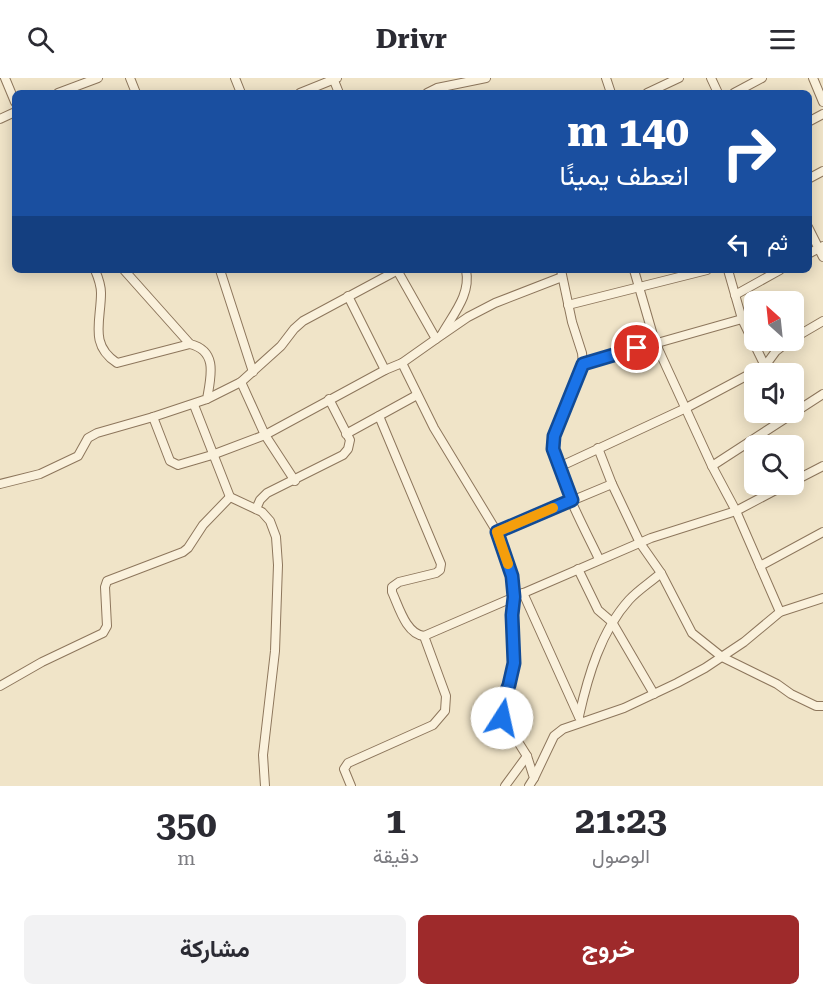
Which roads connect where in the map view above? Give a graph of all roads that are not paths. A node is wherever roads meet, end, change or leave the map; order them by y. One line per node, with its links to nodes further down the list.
1 (5, 78): 13 (street)
2 (98, 78): 8 (street)
3 (335, 78): 9 (street)
4 (486, 78): 10 (street)
5 (679, 78): 11 (street)
6 (762, 78): 12 (street)
7 (813, 78): 14 (street)
8 (65, 90)
9 (307, 90)
10 (433, 90)
11 (653, 90)
12 (740, 90)
13 (12, 95)
14 (823, 102)
15 (812, 233): 16 (street)
16 (821, 247): 17 (street)
17 (823, 257)
18 (97, 273): 38 (street)
19 (127, 273): 38 (street)
20 (221, 273): 43 (street)
21 (391, 273): 31 (street)
22 (399, 273): 36 (street)
23 (467, 273): 36 (street)
24 (562, 273): 32 (street); 36 (street)
25 (635, 273): 29 (street)
26 (695, 273): 29 (street)
27 (729, 273): 30 (street)
28 (775, 273): 30 (street)
29 (639, 288): 32 (street); 37 (street)
30 (735, 295): 33 (street)
31 (348, 296): 42 (street); 43 (street)
32 (568, 305): 41 (street)
33 (742, 319): 37 (street); 40 (street)
34 (823, 321): 35 (street)
35 (804, 333)
36 (438, 337): 39 (street)
37 (655, 342): 41 (street); 51 (street)
38 (190, 344): 48 (street)
39 (402, 363): 42 (street); 47 (street)
40 (764, 363)
41 (583, 364): 60 (street)
42 (385, 370): 49 (street)
43 (253, 372): 45 (street)
44 (744, 377): 51 (street)
45 (241, 382): 48 (street); 55 (street)
46 (823, 394): 58 (street)
47 (417, 395): 52 (street); 70 (street)
48 (207, 399): 50 (street)
49 (328, 399): 54 (street); 55 (street)
50 (194, 405): 53 (street); 57 (street)
51 (686, 408): 56 (street); 58 (street)
52 (379, 416): 54 (street); 82 (street)
53 (153, 417): 57 (street); 63 (street)
54 (346, 434): 62 (street)
55 (265, 435): 57 (street); 62 (street)
56 (598, 448): 60 (street); 64 (street)
57 (212, 455): 66 (street)
58 (712, 466): 69 (street)
59 (823, 466): 61 (street)
60 (559, 467): 67 (street)
61 (804, 476)
62 (295, 481): 68 (street)
63 (0, 484)
64 (612, 484): 67 (street); 72 (street)
65 (766, 495): 69 (street)
66 (230, 497): 68 (street); 84 (street)
67 (572, 500): 70 (street); 73 (street)
68 (256, 509): 90 (street)
69 (735, 511): 72 (street); 74 (street)
70 (497, 532): 78 (street)
71 (823, 532): 74 (street)
72 (640, 543): 73 (street); 76 (street)
73 (599, 559): 75 (street)
74 (760, 566): 80 (street)
75 (578, 569): 77 (street); 81 (street)
76 (661, 573): 81 (street); 83 (street)
77 (524, 592): 78 (street); 87 (street)
78 (514, 597): 82 (street); 88 (street)
79 (823, 598): 80 (street)
80 (780, 612): 83 (street)
81 (612, 622): 85 (street); 87 (street)
82 (424, 636): 91 (street)
83 (722, 657): 85 (street); 86 (street)
84 (0, 686)
85 (654, 694): 87 (street)
86 (823, 706)
87 (580, 719): 89 (street)
88 (527, 756): 89 (street); 92 (street)
89 (534, 778): 93 (street)
90 (264, 786)
91 (351, 786)
92 (505, 786)
93 (529, 786)

